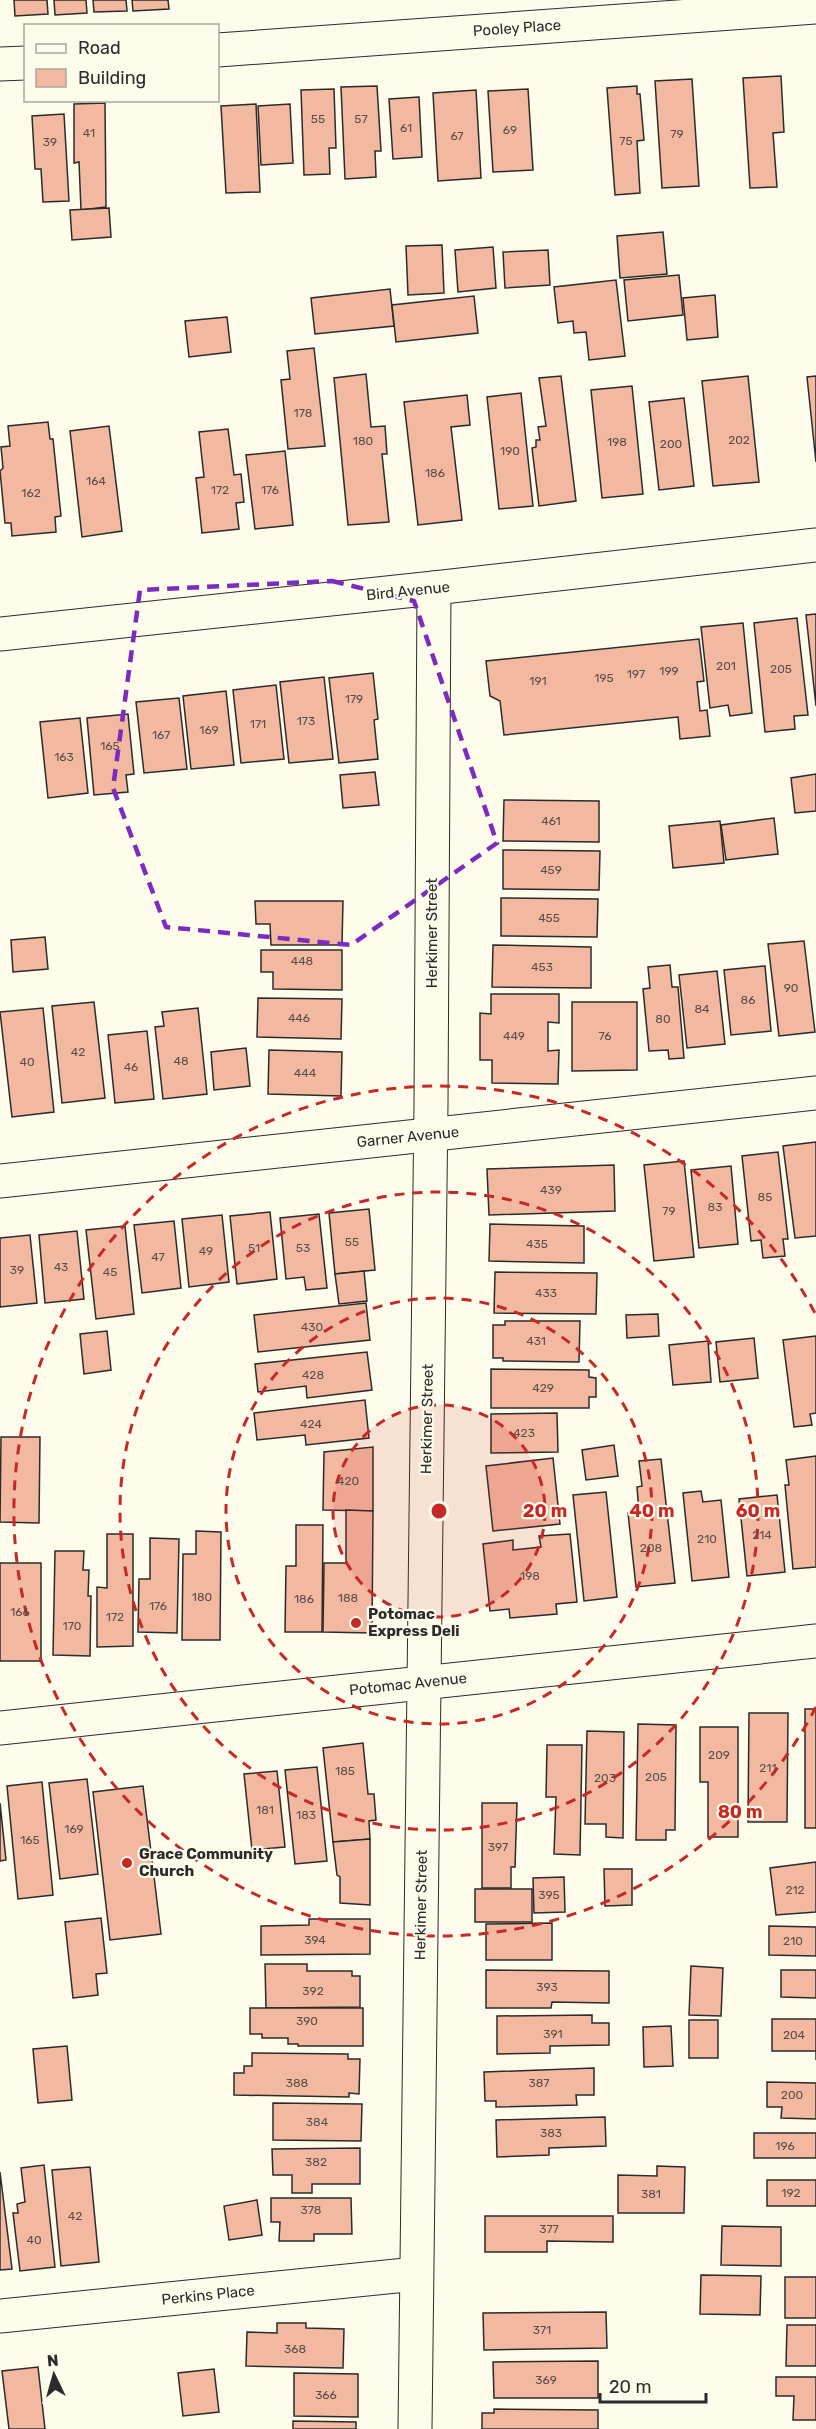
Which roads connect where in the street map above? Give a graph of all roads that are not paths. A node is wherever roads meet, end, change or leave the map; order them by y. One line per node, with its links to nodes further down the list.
1 (816, 7): 2 (street, Pooley Place)
2 (219, 50)
3 (24, 63): 4 (street)
4 (0, 64)
5 (816, 545): 6 (street, Bird Avenue)
6 (434, 588): 7 (street, Bird Avenue); 9 (street, Herkimer Street)
7 (0, 634)
8 (816, 1093): 9 (street, Garner Avenue)
9 (430, 1134): 10 (street, Garner Avenue); 12 (street, Herkimer Street)
10 (0, 1181)
11 (816, 1641): 12 (street, Potomac Avenue)
12 (424, 1682): 13 (street, Potomac Avenue); 14 (street, Herkimer Street)
13 (0, 1728)
14 (417, 2274): 15 (street, Perkins Place); 16 (street, Herkimer Street)
15 (0, 2316)
16 (416, 2429)

